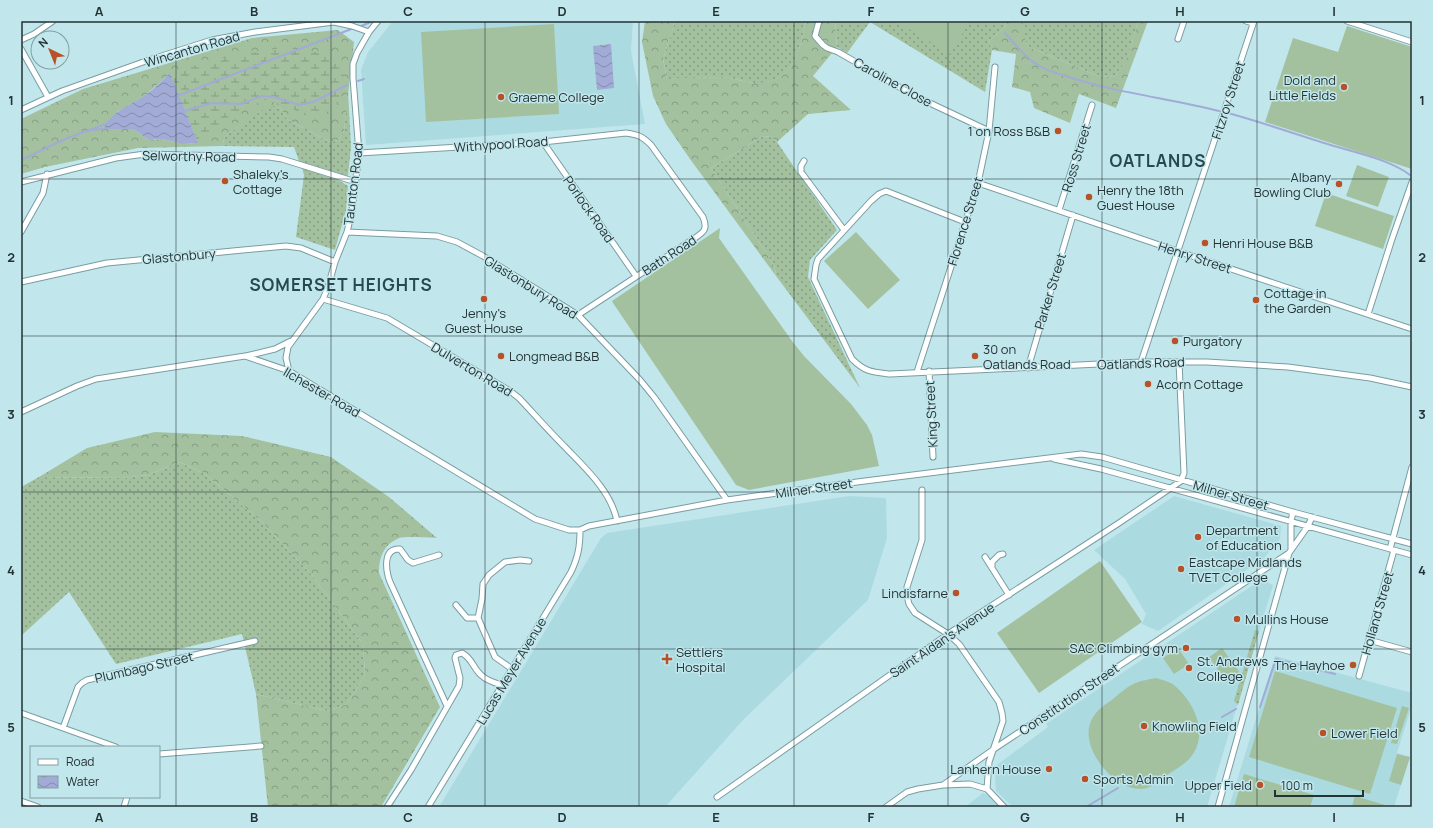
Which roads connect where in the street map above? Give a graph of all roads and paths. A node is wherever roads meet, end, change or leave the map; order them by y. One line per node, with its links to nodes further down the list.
1 (53, 21): 10 (street)
2 (378, 21): 8 (street, Taunton Road)
3 (819, 21): 17 (street, Caroline Close)
4 (1184, 21): 9 (street)
5 (1246, 21): 7 (street)
6 (1347, 21): 11 (street)
7 (1254, 22): 33 (street, Fitzroy Street)
8 (369, 32): 14 (street, Wincanton Road); 20 (street, Taunton Road)
9 (1178, 39)
10 (21, 40)
11 (1412, 42)
12 (21, 49): 14 (street)
13 (995, 67): 17 (street, Florence Street)
14 (48, 97): 16 (street, Wincanton Road)
15 (1092, 105): 27 (street, Ross Street)
16 (21, 110)
17 (989, 131): 26 (street, Florence Street)
18 (643, 137): 19 (street, Withypool Road); 35 (street, Bath Road)
19 (543, 142): 20 (street, Withypool Road); 35 (street, Porlock Road)
20 (359, 153): 24 (street, Taunton Road)
21 (804, 161): 30 (street)
22 (47, 174): 23 (street, Selworthy Road); 24 (street, Selworthy Road); 31 (street)
23 (21, 182)
24 (356, 182): 32 (street, Taunton Road)
25 (1412, 182): 38 (street)
26 (978, 183): 27 (street, Henry Street); 29 (street, Florence Street)
27 (1059, 210): 28 (street, Henry Street)
28 (1073, 215): 33 (street, Henry Street); 45 (street, Parker Street)
29 (965, 222): 30 (street); 47 (street, Florence Street)
30 (844, 230): 47 (street, Oatlands Road)
31 (21, 232)
32 (347, 232): 34 (street, Taunton Road); 39 (street, Glastonbury Road)
33 (1177, 251): 38 (street, Henry Street); 43 (street, Fitzroy Street)
34 (335, 262): 36 (street, Glastonbury); 37 (street, Taunton Road)
35 (636, 276): 39 (street, Bath Road)
36 (21, 282)
37 (323, 299): 41 (street, Taunton Road); 60 (street, Dulverton Road)
38 (1368, 314): 40 (street, Henry Street)
39 (578, 315): 57 (street, Glastonbury Road)
40 (1412, 329)
41 (291, 341): 42 (street); 46 (street, Taunton Road)
42 (245, 356): 46 (street, Ilchester Road); 50 (street, Ilchester Road)
43 (1141, 362): 44 (street, Oatlands Road); 45 (street, Oatlands Road)
44 (1179, 362): 49 (street, Oatlands Road); 54 (street)
45 (1028, 368): 48 (street, Oatlands Road)
46 (288, 371): 63 (street, Ilchester Road)
47 (917, 372): 48 (street, Oatlands Road)
48 (929, 372): 51 (street, King Street)
49 (1412, 387)
50 (21, 412)
51 (933, 457)
52 (1050, 458): 54 (street, Milner Street); 55 (street, Milner Street); 57 (street, Milner Street)
53 (1412, 467): 64 (street, Holland Street)
54 (1181, 481): 55 (street, Saint Aidan's Avenue); 58 (street, Milner Street)
55 (1172, 488): 61 (street, Milner Street); 74 (street, Saint Aidan's Avenue)
56 (922, 490): 77 (street)
57 (727, 500): 60 (street, Milner Street)
58 (1293, 512): 59 (street, Milner Street); 61 (street)
59 (1312, 517): 62 (street); 64 (street, Milner Street)
60 (617, 521): 63 (street, Milner Street)
61 (1291, 521): 62 (street, Milner Street); 67 (street)
62 (1308, 526): 66 (street, Milner Street); 67 (street)
63 (580, 530): 81 (street, Lucas Meyer Avenue)
64 (1393, 539): 65 (street, Milner Street); 66 (street, Holland Street)
65 (1412, 544)
66 (1392, 549): 70 (street, Milner Street); 78 (street, Holland Street)
67 (1290, 551): 89 (street, Constitution Street); 100 (street)
68 (1003, 554): 73 (street)
69 (439, 555): 84 (street)
70 (1412, 555)
71 (985, 558): 73 (street)
72 (529, 561): 76 (street)
73 (992, 568): 74 (street)
74 (1009, 595): 77 (street, Saint Aidan's Avenue)
75 (456, 605): 76 (street)
76 (478, 618): 81 (street)
77 (948, 634): 89 (street); 93 (street, Saint Aidan's Avenue)
78 (1369, 640): 80 (street); 82 (street, Holland Street)
79 (255, 641): 86 (street, Plumbago Street)
80 (1412, 652)
81 (512, 669): 83 (street, Lucas Meyer Avenue)
82 (1359, 676)
83 (502, 685): 84 (street); 97 (street, Lucas Meyer Avenue)
84 (447, 706): 96 (street)
85 (21, 713): 86 (street)
86 (64, 728): 87 (street)
87 (113, 746)
88 (261, 746): 90 (street)
89 (994, 749): 91 (street, Constitution Street); 92 (street)
90 (160, 754)
91 (944, 785): 92 (street); 98 (street, Constitution Street)
92 (987, 788): 99 (street)
93 (717, 797)
94 (21, 801): 95 (street)
95 (38, 807)
96 (387, 807)
97 (428, 807)
98 (886, 807)
99 (1004, 807)
100 (1218, 807)

